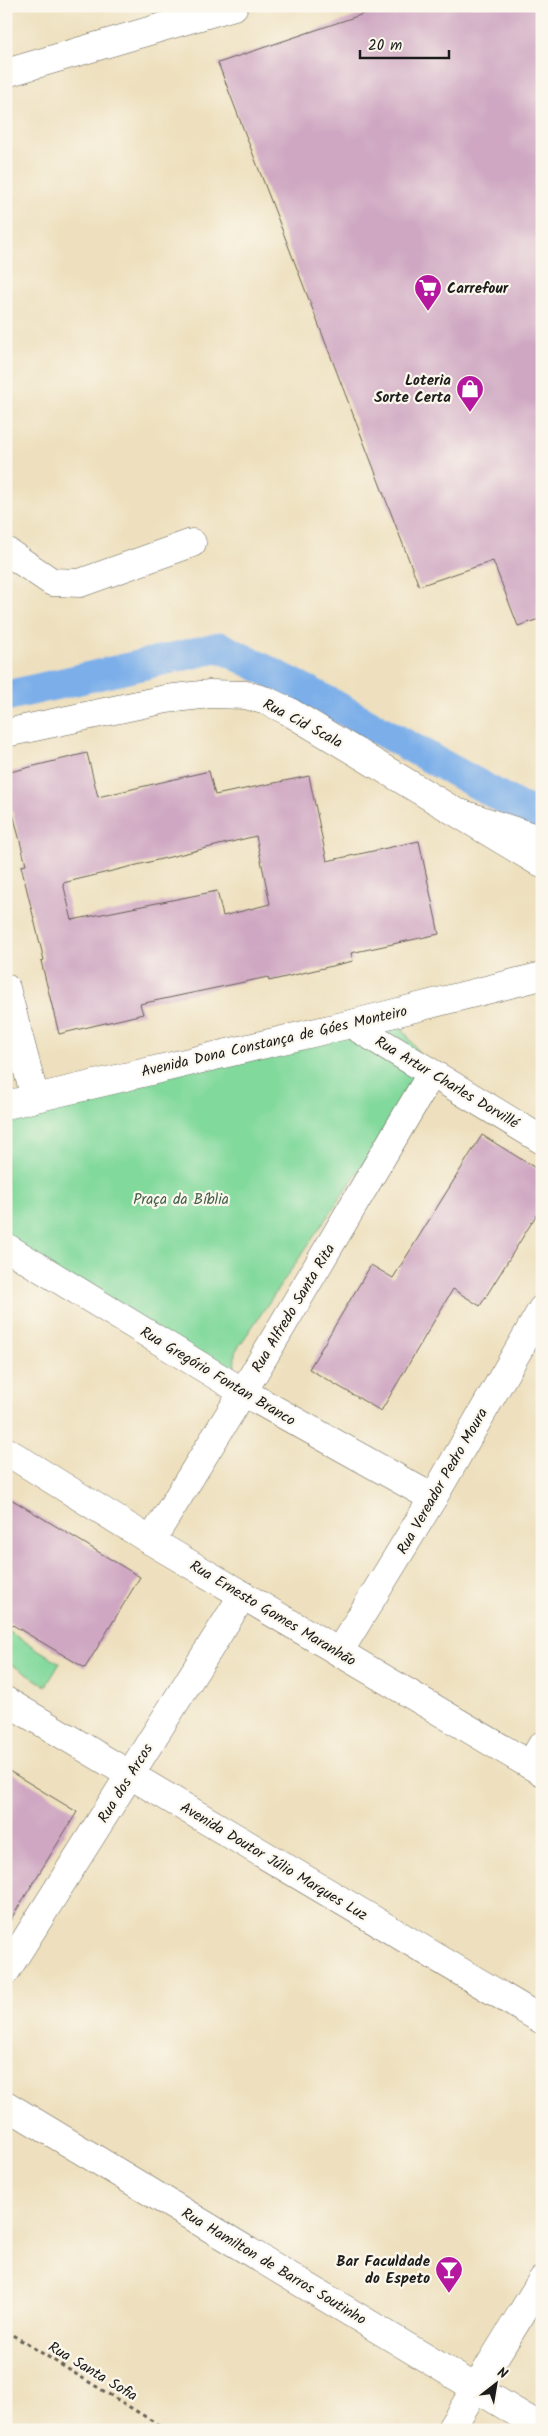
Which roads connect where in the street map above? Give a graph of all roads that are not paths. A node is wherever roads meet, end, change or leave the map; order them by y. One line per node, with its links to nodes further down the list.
1 (234, 6): 2 (street)
2 (6, 73)
3 (192, 543): 4 (street)
4 (6, 551)
5 (6, 733): 6 (street, Rua Cid Scala)
6 (460, 813): 7 (street); 8 (street, Rua Cid Scala)
7 (542, 840)
8 (542, 864)
9 (542, 976): 11 (street, Avenida Dona Constança de Góes Monteiro)
10 (6, 988): 13 (street)
11 (352, 1024): 12 (street, Rua Artur Charles Dorvillé); 13 (street, Avenida Dona Constança de Góes Monteiro)
12 (431, 1074): 15 (street, Rua Artur Charles Dorvillé); 18 (street, Rua Alfredo Santa Rita)
13 (35, 1098): 14 (street, Avenida Dona Constança de Góes Monteiro)
14 (6, 1106)
15 (542, 1140)
16 (6, 1247): 18 (street, Rua Gregório Fontan Branco)
17 (542, 1309): 20 (street, Rua Vereador Pedro Moura)
18 (243, 1392): 20 (street, Rua Gregório Fontan Branco); 21 (street, Rua Alfredo Santa Rita)
19 (6, 1451): 21 (street, Rua Ernesto Gomes Maranhão)
20 (433, 1498): 23 (street, Rua Vereador Pedro Moura)
21 (151, 1541): 22 (street, Rua Ernesto Gomes Maranhão)
22 (243, 1595): 23 (street, Rua Ernesto Gomes Maranhão); 26 (street, Rua dos Arcos)
23 (339, 1652): 25 (street, Rua Ernesto Gomes Maranhão)
24 (6, 1701): 26 (street, Avenida Doutor Júlio Marques Luz)
25 (538, 1761)
26 (130, 1775): 27 (street, Rua dos Arcos); 28 (street, Avenida Doutor Júlio Marques Luz)
27 (6, 1971)
28 (542, 2020)
29 (6, 2105): 31 (street, Rua Hamilton de Barros Soutinho)
30 (542, 2280): 31 (street)
31 (476, 2388): 32 (street, Rua Hamilton de Barros Soutinho); 33 (street)
32 (542, 2428)
33 (450, 2430)

